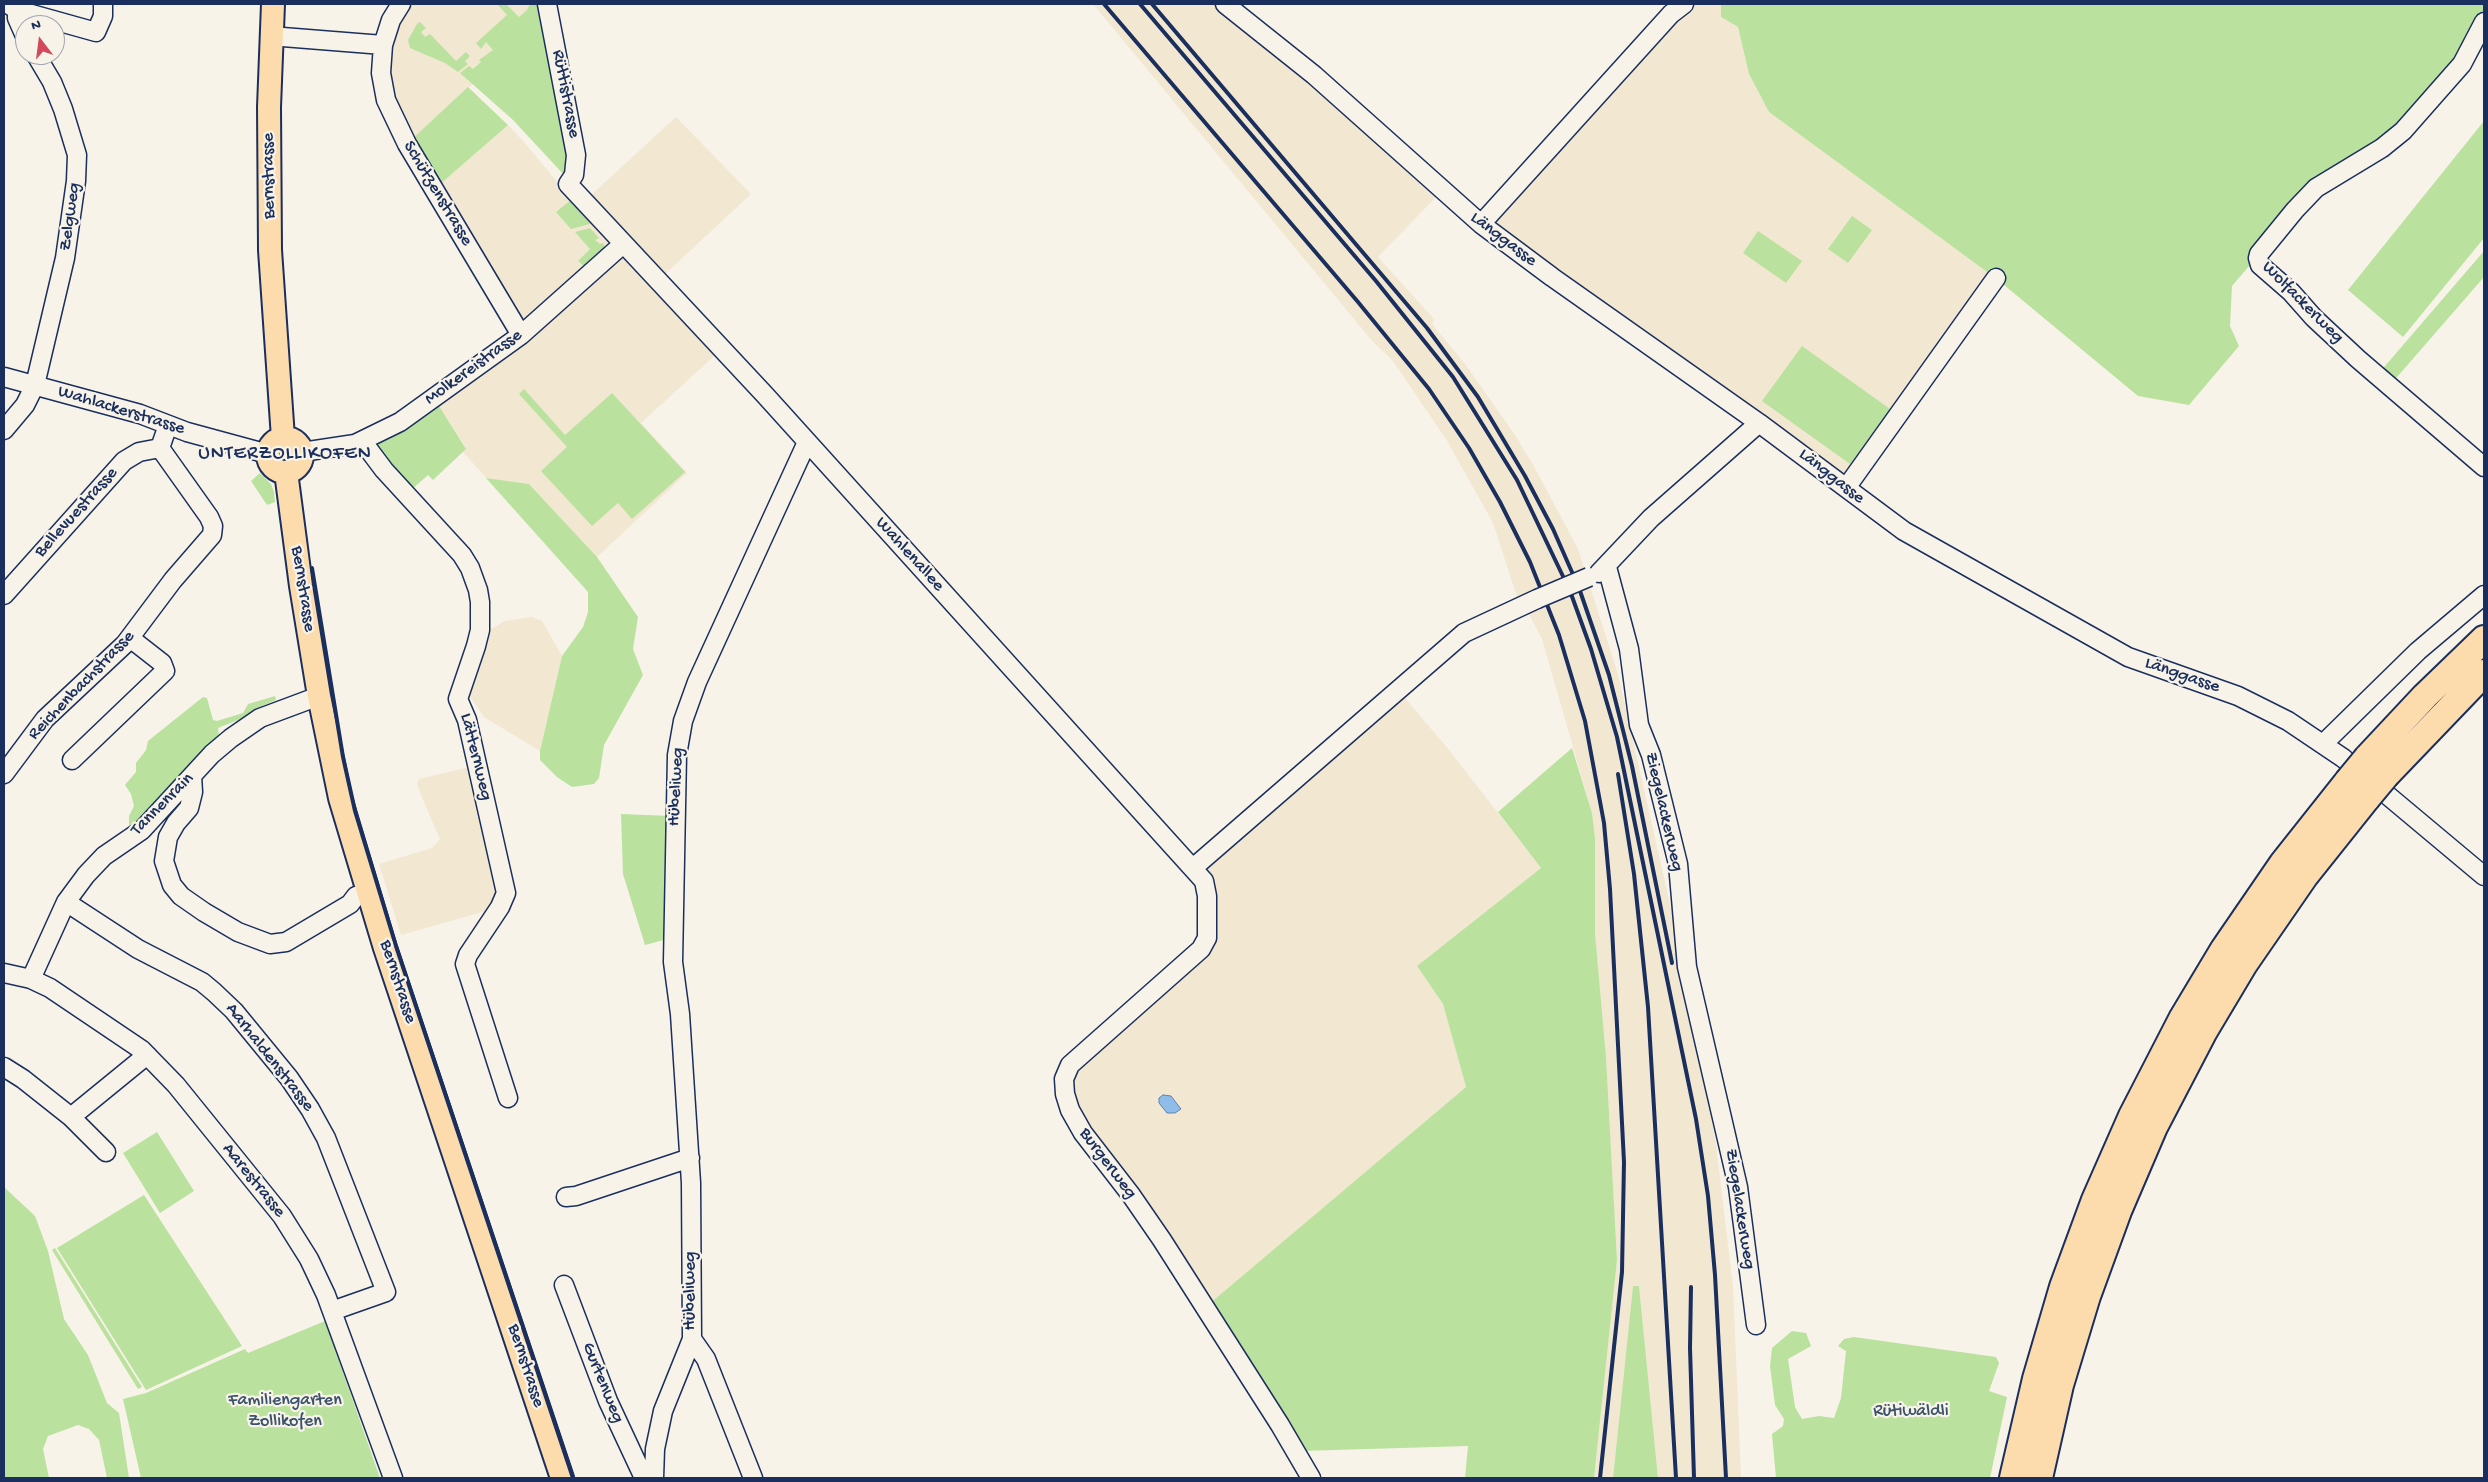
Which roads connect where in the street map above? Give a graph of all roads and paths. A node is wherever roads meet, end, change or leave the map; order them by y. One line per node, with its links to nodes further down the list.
1 (103, 4): 7 (street)
2 (272, 4): 9 (main road, Bernstrasse)
3 (401, 4): 10 (street, Schützenstrasse)
4 (547, 4): 12 (street, Rüttistrasse)
5 (1225, 4): 13 (street, Länggasse)
6 (1684, 4): 13 (street)
7 (13, 7)
8 (2484, 22): 27 (street, Wolfackerweg)
9 (270, 36): 10 (street); 24 (main road, Bernstrasse)
10 (383, 45): 16 (street, Schützenstrasse)
11 (42, 65): 18 (street, Zelgweg)
12 (568, 184): 14 (street, Wahlenallee)
13 (1480, 224): 19 (street, Länggasse)
14 (623, 244): 16 (street, Molkereistrasse); 23 (street, Wahlenallee)
15 (1996, 278): 29 (street)
16 (521, 335): 22 (street, Molkereistrasse)
17 (4, 377): 18 (street, Wahlackerstrasse)
18 (35, 385): 20 (street, Wahlackerstrasse); 21 (street, Zelgweg)
19 (1759, 423): 29 (street, Länggasse); 30 (street)
20 (168, 425): 24 (street, Wahlackerstrasse); 25 (street)
21 (4, 430)
22 (363, 442): 26 (street, Molkereistrasse); 51 (street, Lätternweg)
23 (807, 442): 43 (street, Wahlenallee); 54 (street, Hübeliweg)
24 (275, 446): 26 (main road); 28 (main road)
25 (160, 448): 31 (street, Bellevuestrasse); 33 (street, Reichenbachstrasse)
26 (302, 452): 28 (main road)
27 (2484, 467)
28 (286, 472): 36 (main road, Bernstrasse)
29 (1846, 488): 37 (street, Länggasse)
30 (1607, 567): 43 (street, bridge); 58 (street, Ziegelackerweg)
31 (4, 595)
32 (2484, 595): 37 (street)
33 (130, 638): 38 (street); 40 (street, Reichenbachstrasse)
34 (2484, 639): 39 (highway)
35 (2484, 673): 39 (highway)
36 (319, 696): 41 (street, Tannenrain); 45 (main road, Bernstrasse)
37 (2323, 744): 44 (street, Länggasse)
38 (72, 760)
39 (2377, 766): 42 (highway, bridge)
40 (4, 774)
41 (192, 776): 45 (street); 46 (street, Tannenrain)
42 (2357, 789): 66 (highway); 67 (highway)
43 (1192, 868): 65 (street, Burgerweg)
44 (2484, 876)
45 (368, 892): 61 (main road, Bernstrasse)
46 (66, 902): 48 (street, Tannenrain); 57 (street, Aarhaldenstrasse)
47 (4, 973): 48 (street, Aarestrasse)
48 (31, 979): 49 (street, Aarestrasse)
49 (147, 1055): 52 (street); 57 (street, Aarestrasse)
50 (4, 1067): 52 (street)
51 (508, 1098)
52 (71, 1116): 53 (street)
53 (106, 1152)
54 (690, 1158): 55 (street); 59 (street, Hübeliweg)
55 (566, 1197)
56 (564, 1285): 62 (street, Gurtenweg)
57 (332, 1311): 60 (street, Aarestrasse)
58 (1756, 1325)
59 (692, 1339): 63 (street, Hübeliweg); 64 (street)
60 (393, 1478)
61 (562, 1478)
62 (644, 1478)
63 (654, 1478)
64 (753, 1478)
65 (1311, 1478)
66 (2013, 1478)
67 (2039, 1478)

